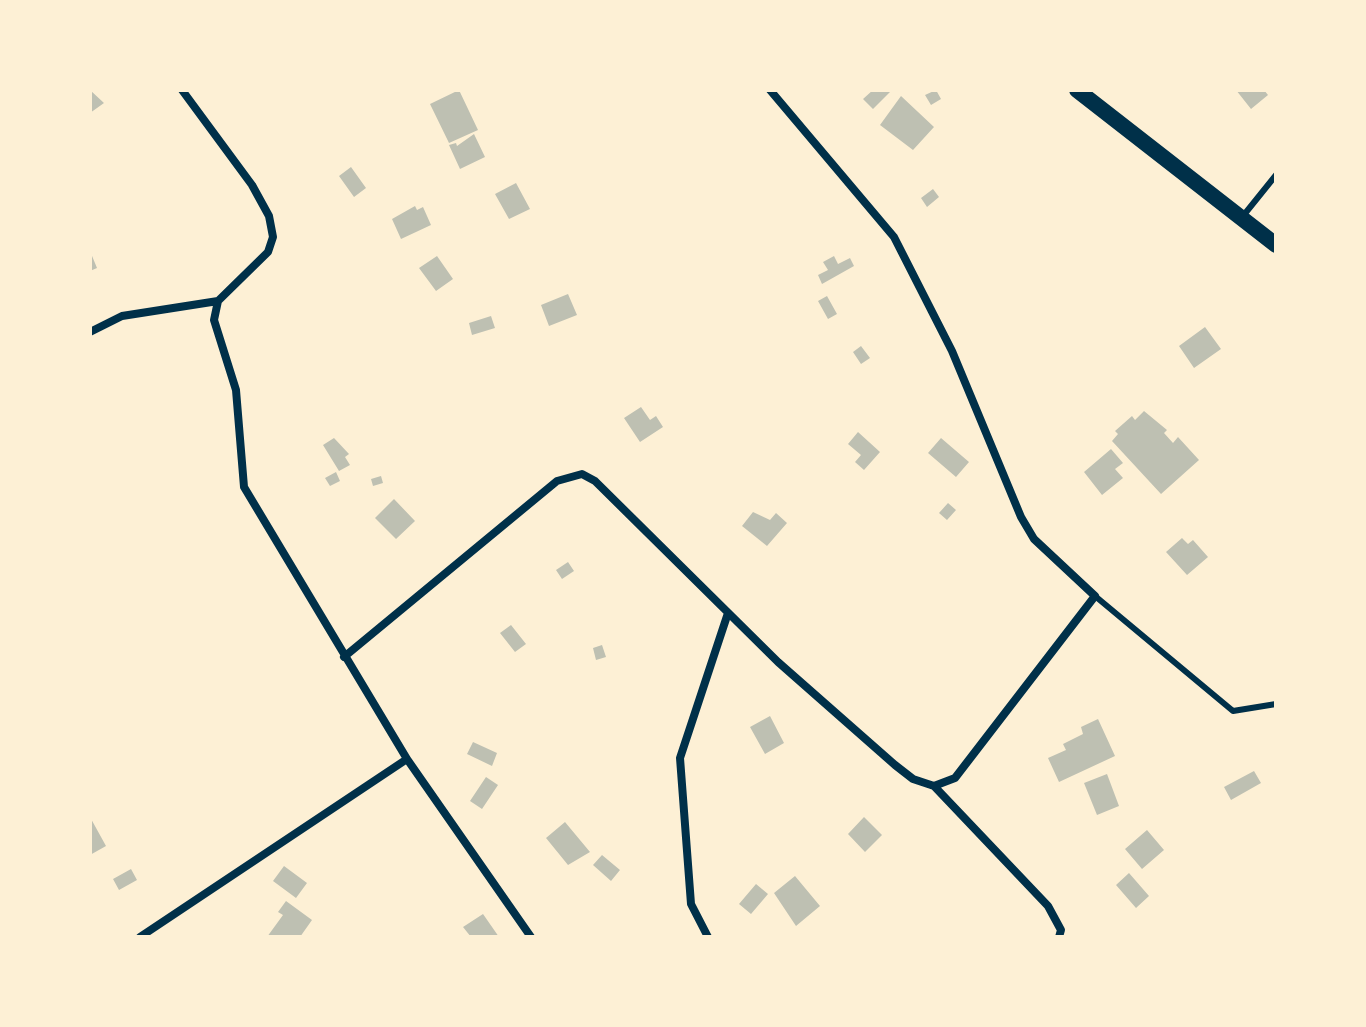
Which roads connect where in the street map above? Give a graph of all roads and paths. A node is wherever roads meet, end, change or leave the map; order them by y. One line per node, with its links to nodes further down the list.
1 (182, 90): 7 (street)
2 (770, 90): 9 (street)
3 (1077, 90): 5 (main road)
4 (1276, 175): 5 (lane)
5 (1242, 218): 6 (main road)
6 (1276, 245)
7 (218, 301): 8 (street); 11 (street)
8 (90, 332)
9 (1095, 596): 12 (lane); 14 (street)
10 (728, 613): 11 (street); 14 (street); 17 (street)
11 (344, 657): 13 (street)
12 (1276, 704)
13 (407, 759): 15 (street); 16 (street)
14 (934, 786): 18 (street)
15 (140, 937)
16 (531, 937)
17 (708, 937)
18 (1059, 937)

